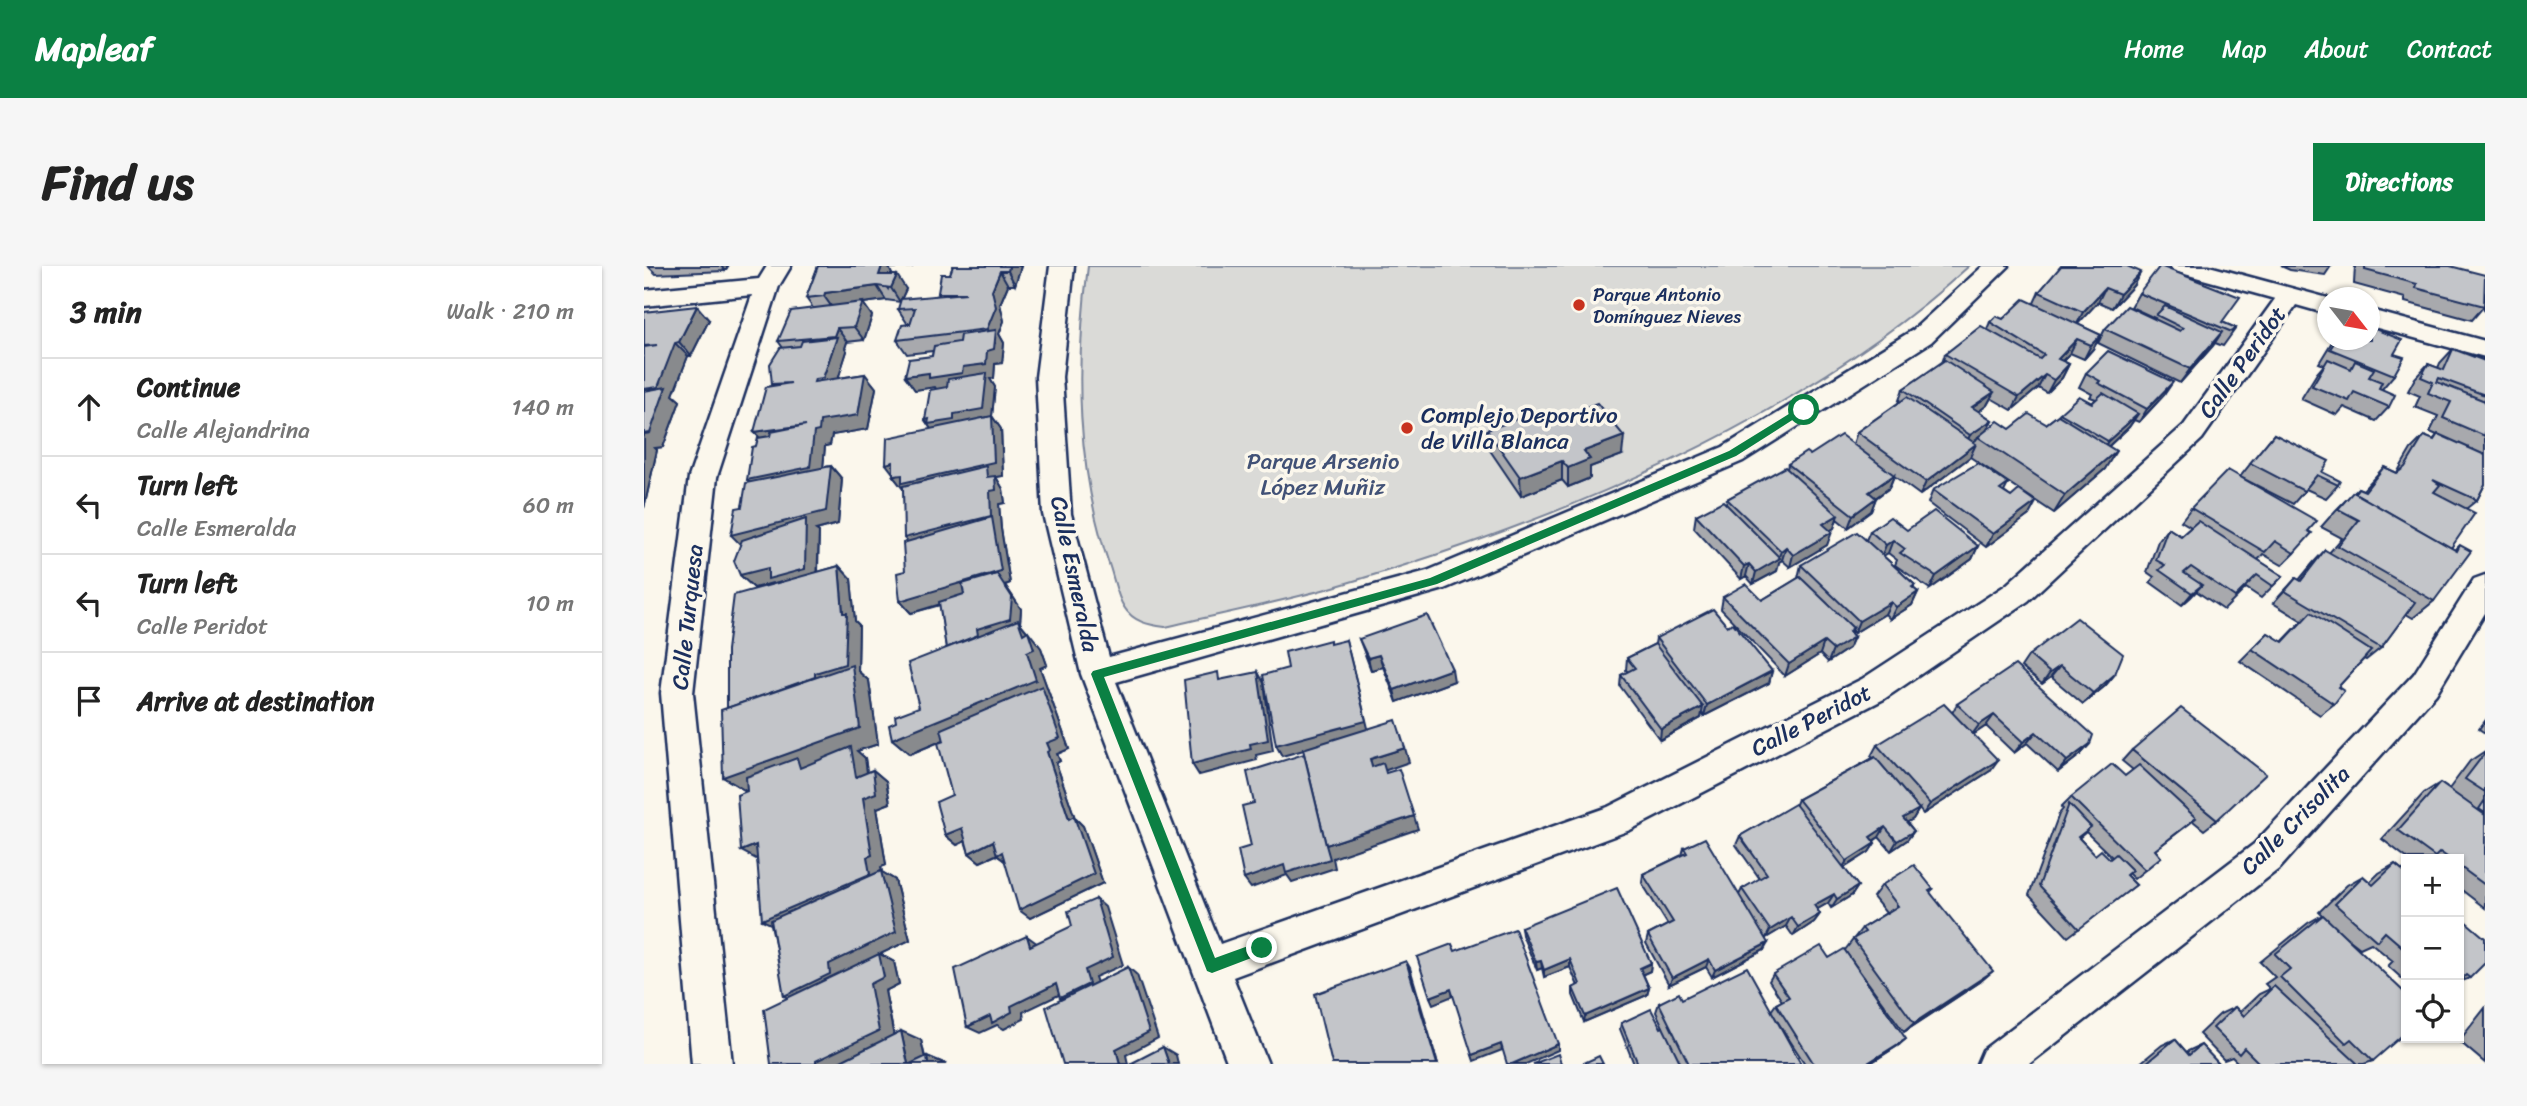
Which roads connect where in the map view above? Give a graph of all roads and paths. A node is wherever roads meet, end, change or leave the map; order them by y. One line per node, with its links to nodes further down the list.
1 (1062, 266): 11 (street, Calle Esmeralda)
2 (1997, 266): 11 (street)
3 (2182, 266): 5 (street)
4 (773, 276): 6 (street); 13 (street, Calle Turquesa)
5 (2290, 296): 7 (street); 12 (street, Calle Peridot)
6 (644, 298)
7 (2317, 303)
8 (2380, 321): 9 (street)
9 (2485, 349)
10 (2485, 587): 15 (street, Calle Crisolita)
11 (1097, 674): 12 (street, Calle Esmeralda)
12 (1212, 966): 14 (street, Calle Esmeralda)
13 (712, 1064)
14 (1248, 1064)
15 (1997, 1064)

